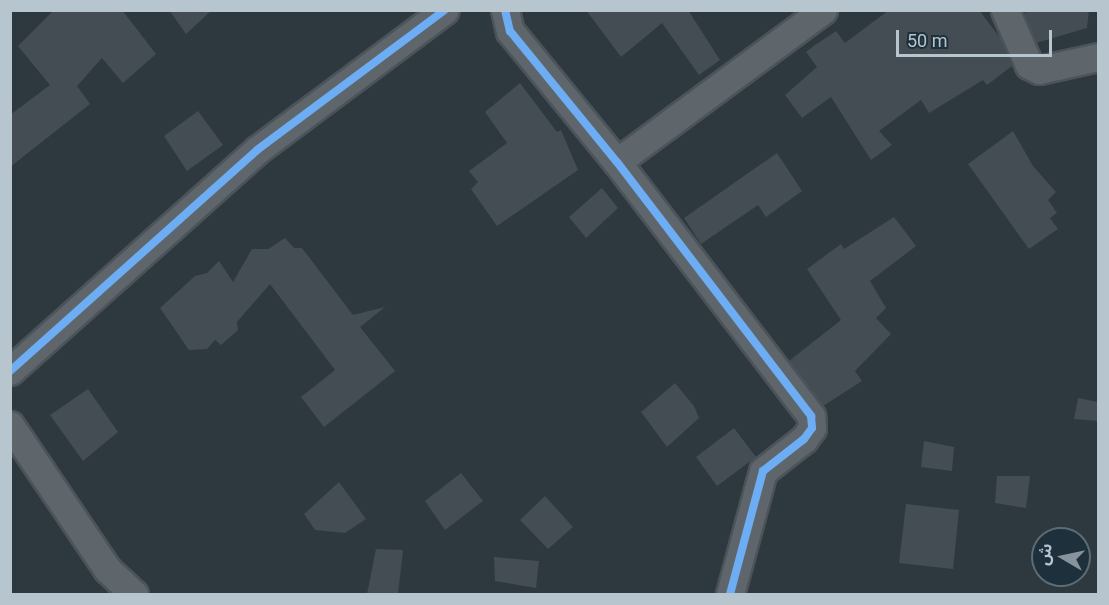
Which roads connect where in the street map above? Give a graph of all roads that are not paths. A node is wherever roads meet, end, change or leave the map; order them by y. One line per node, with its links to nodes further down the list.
1 (445, 10): 7 (street)
2 (505, 10): 6 (street)
3 (823, 10): 6 (street)
4 (1005, 10): 5 (street)
5 (1098, 57)
6 (617, 162): 10 (street)
7 (10, 371)
8 (10, 425): 9 (street)
9 (134, 594)
10 (730, 594)

